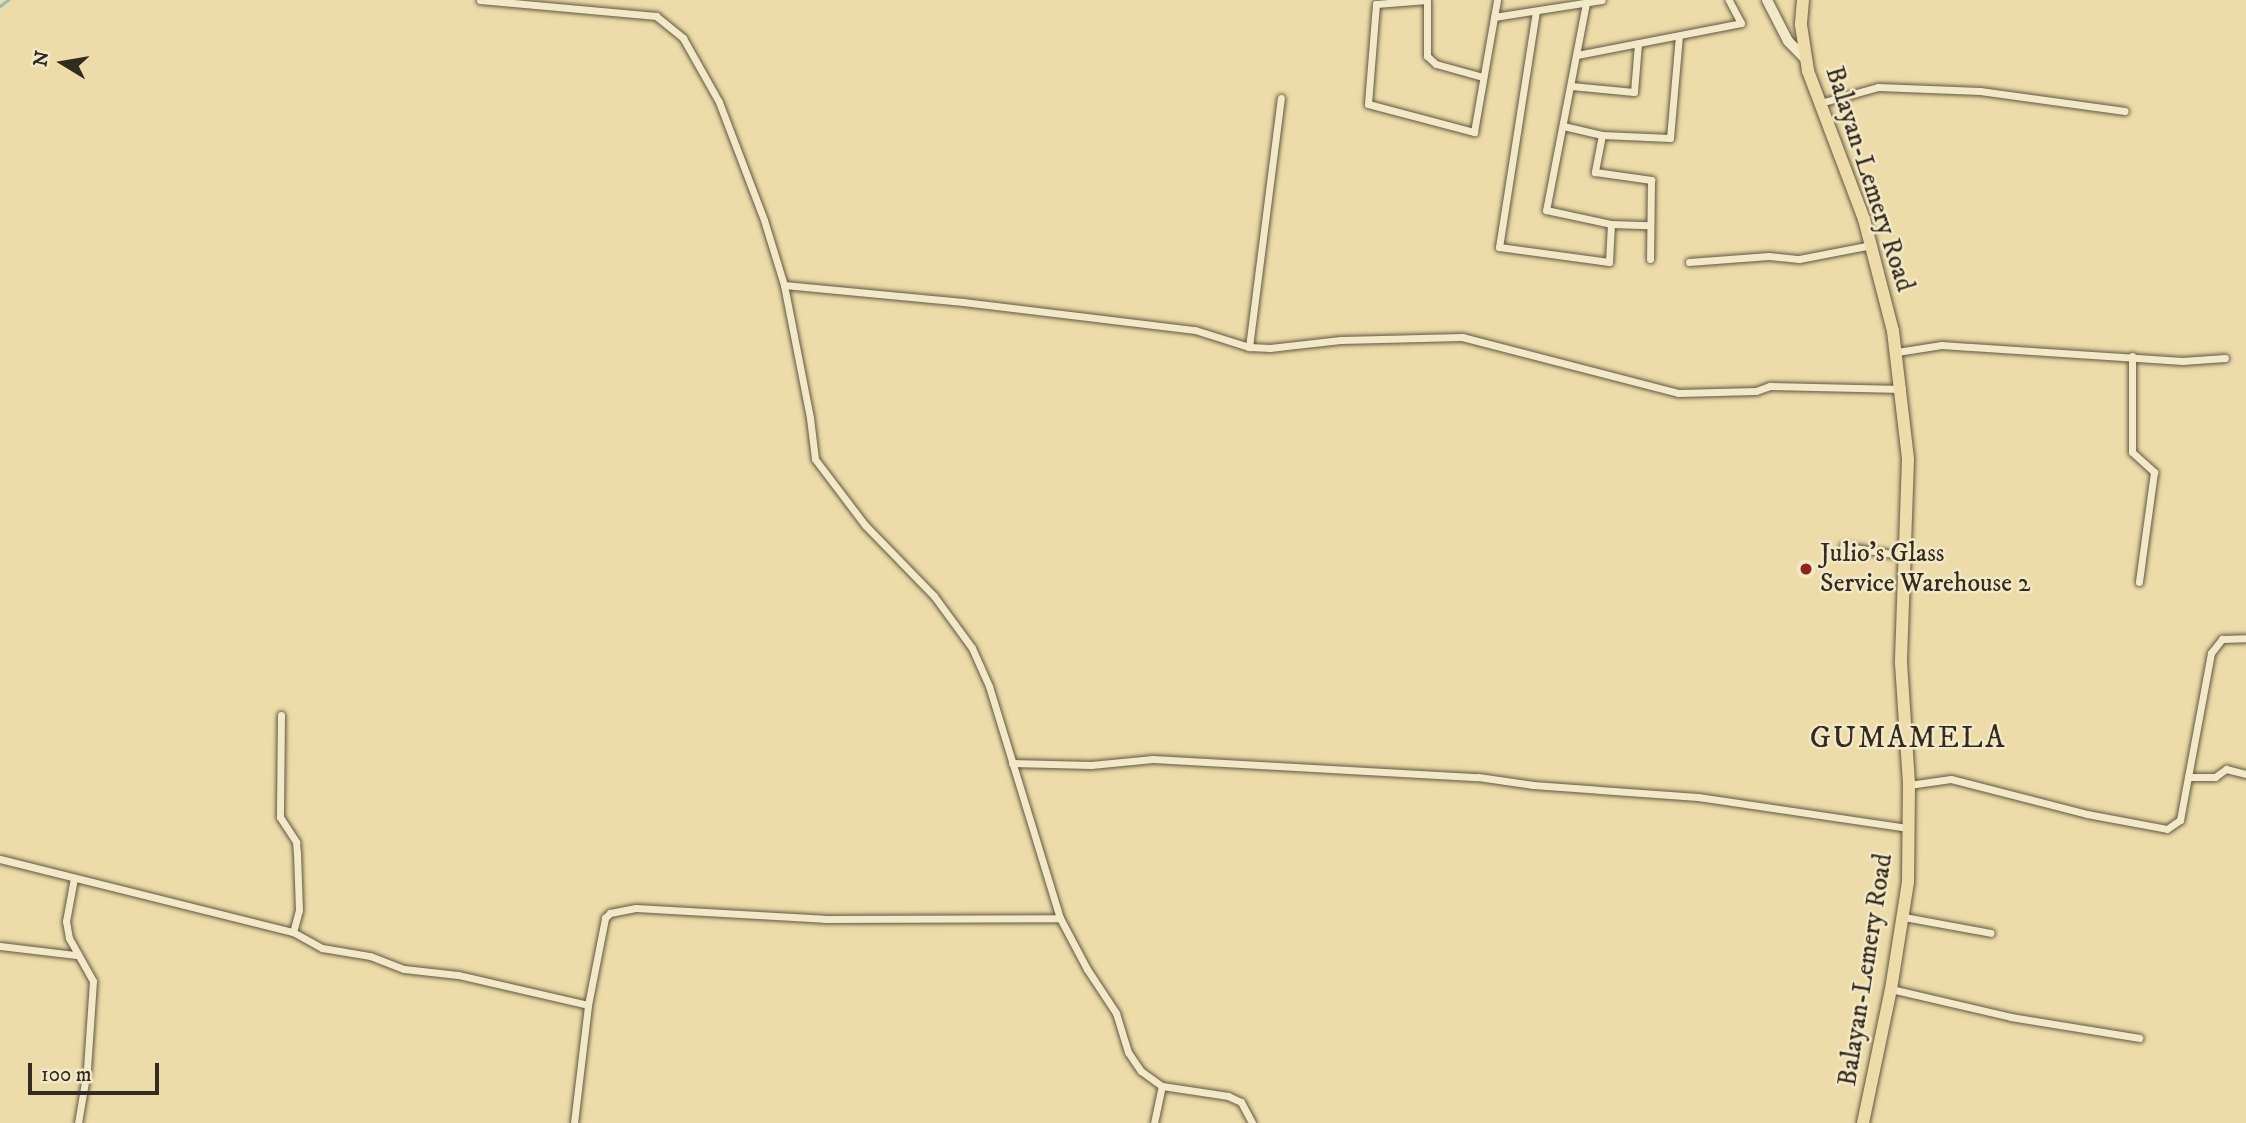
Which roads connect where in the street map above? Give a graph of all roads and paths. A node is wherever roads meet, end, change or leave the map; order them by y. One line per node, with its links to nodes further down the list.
1 (480, 0): 27 (street)
2 (1497, 0): 10 (street)
3 (1602, 0): 8 (street)
4 (1729, 0): 11 (street)
5 (1767, 0): 14 (street)
6 (1803, 0): 14 (main road, Balayan-Lemery Road)
7 (1427, 1): 15 (street); 15 (street)
8 (1586, 3): 9 (street); 13 (street)
9 (1536, 10): 10 (street); 22 (street)
10 (1494, 17): 15 (street)
11 (1679, 35): 12 (street); 21 (street)
12 (1638, 43): 13 (street); 16 (street)
13 (1577, 55): 16 (street)
14 (1807, 61): 18 (main road, Balayan-Lemery Road)
15 (1483, 77)
16 (1571, 86): 20 (street)
17 (1281, 98): 28 (street)
18 (1819, 103): 19 (street); 24 (main road, Balayan-Lemery Road)
19 (2125, 111)
20 (1563, 126): 21 (street); 22 (street)
21 (1602, 135): 23 (street)
22 (1611, 224): 23 (street)
23 (1649, 225): 25 (street)
24 (1872, 245): 26 (street); 29 (main road, Balayan-Lemery Road)
25 (1650, 259)
26 (1689, 262)
27 (784, 285): 28 (street); 38 (street)
28 (1249, 347): 32 (street)
29 (1896, 352): 30 (street); 32 (main road, Balayan-Lemery Road)
30 (2132, 356): 31 (street); 35 (street)
31 (2225, 358)
32 (1902, 389): 34 (main road, Balayan-Lemery Road)
33 (1843, 545): 34 (street)
34 (1905, 556): 41 (main road, Balayan-Lemery Road)
35 (2139, 582)
36 (2246, 638): 40 (street)
37 (281, 715): 47 (street)
38 (1012, 763): 42 (street); 46 (street)
39 (2246, 774): 40 (street)
40 (2188, 777): 41 (street)
41 (1909, 785): 42 (main road, Balayan-Lemery Road)
42 (1910, 828): 45 (main road, Balayan-Lemery Road)
43 (0, 859): 44 (street)
44 (74, 878): 47 (street); 50 (street)
45 (1903, 917): 48 (street); 51 (main road, Balayan-Lemery Road)
46 (1060, 918): 52 (street); 54 (street)
47 (293, 932): 52 (street)
48 (1991, 933)
49 (0, 946): 50 (street)
50 (76, 955): 55 (street)
51 (1891, 989): 53 (street); 59 (main road, Balayan-Lemery Road)
52 (588, 1005): 56 (street)
53 (2138, 1038)
54 (1162, 1086): 57 (street); 58 (street)
55 (78, 1123)
56 (574, 1123)
57 (1154, 1123)
58 (1252, 1123)
59 (1863, 1123)

